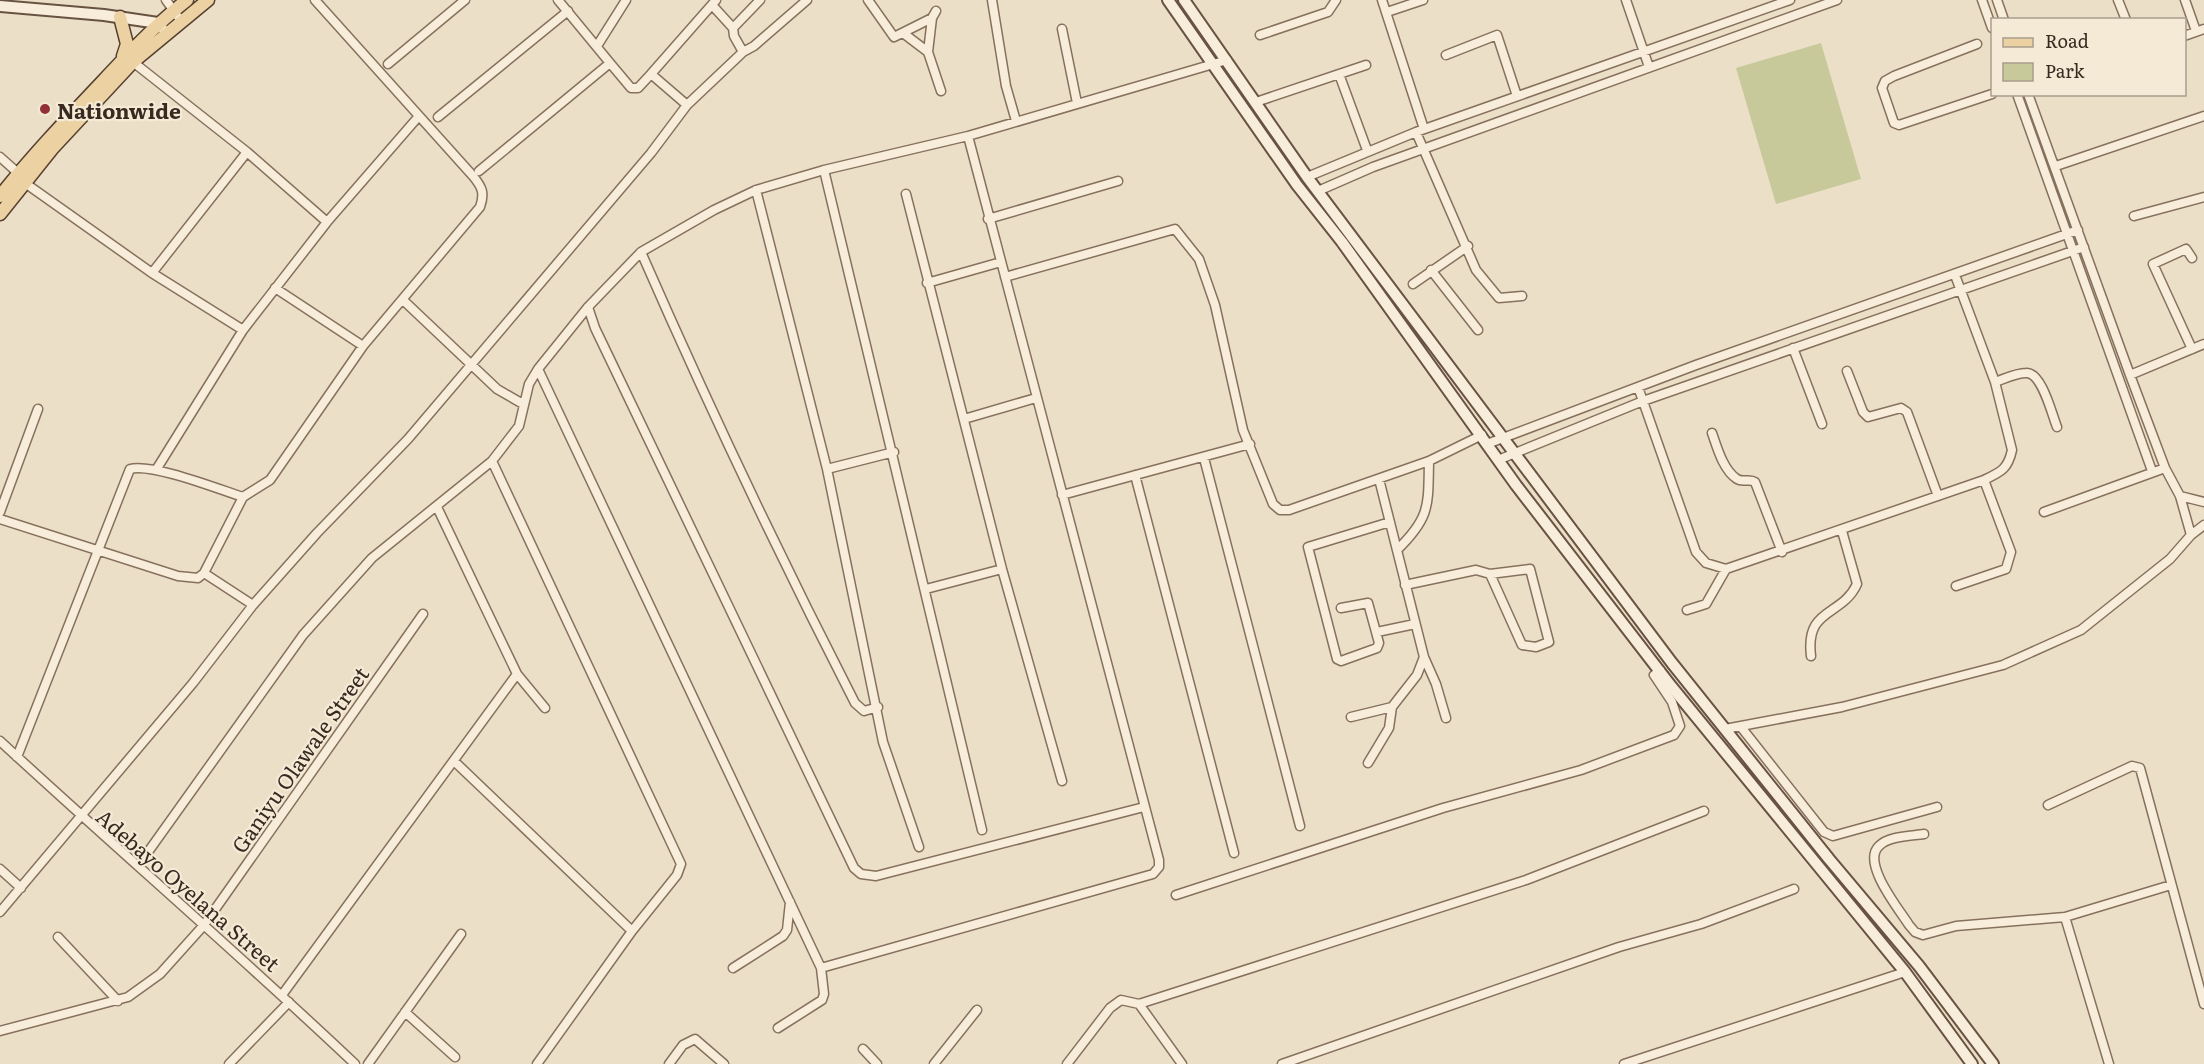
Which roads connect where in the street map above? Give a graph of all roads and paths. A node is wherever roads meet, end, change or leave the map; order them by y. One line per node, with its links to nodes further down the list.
1 (187, 0): 25 (main road)
2 (208, 0): 31 (main road)
3 (315, 0): 63 (street)
4 (465, 0): 49 (street)
5 (558, 0): 26 (street)
6 (626, 0): 41 (street)
7 (760, 0): 34 (street)
8 (807, 0): 42 (street)
9 (868, 0): 38 (street)
10 (992, 0): 66 (street)
11 (1167, 0): 50 (main road)
12 (1184, 0): 46 (main road)
13 (1336, 0): 39 (street)
14 (1382, 0): 27 (street)
15 (1423, 0): 27 (street)
16 (1626, 0): 44 (street)
17 (1790, 0): 44 (street)
18 (1837, 0): 52 (street)
19 (1982, 0): 33 (street)
20 (1997, 0): 29 (street)
21 (2118, 0): 30 (street)
22 (2185, 0): 36 (street)
23 (714, 3): 34 (street); 53 (street)
24 (0, 6): 28 (main road)
25 (169, 6): 31 (street); 32 (main road)
26 (568, 11): 41 (street); 65 (street)
27 (1388, 12): 67 (street)
28 (120, 17): 32 (main road); 47 (main road)
29 (2003, 18)
30 (2125, 18)
31 (181, 21): 37 (main road)
32 (158, 23): 37 (main road); 47 (main road)
33 (1991, 25)
34 (733, 28): 42 (street)
35 (1062, 29): 61 (street)
36 (2200, 30)
37 (167, 33): 47 (main road)
38 (903, 33): 43 (street); 43 (street)
39 (1260, 35)
40 (1977, 44): 56 (street)
41 (597, 46): 48 (street)
42 (743, 52): 62 (street)
43 (928, 52): 55 (street)
44 (1644, 52): 52 (street); 57 (street)
45 (1446, 54): 57 (street)
46 (1227, 60): 50 (street); 60 (main road)
47 (126, 62): 71 (street); 77 (main road)
48 (610, 63): 53 (street); 75 (street)
49 (388, 64)
50 (1215, 65): 61 (street); 128 (main road)
51 (1366, 65): 54 (street)
52 (1649, 66): 69 (street)
53 (651, 74): 62 (street)
54 (1339, 74): 60 (street); 70 (street)
55 (941, 91)
56 (1991, 94)
57 (1517, 96): 67 (street)
58 (2018, 96): 89 (street)
59 (2031, 96): 73 (street)
60 (1256, 102): 76 (main road)
61 (1077, 103): 66 (street)
62 (687, 105): 113 (street)
63 (419, 116): 87 (street); 105 (street)
64 (2204, 116): 73 (street)
65 (438, 117)
66 (1016, 121): 68 (street)
67 (1420, 130): 69 (street); 70 (street)
68 (968, 136): 74 (street); 86 (street)
69 (1423, 148): 80 (street); 90 (street)
70 (1367, 150): 76 (street)
71 (247, 152): 87 (street); 97 (street)
72 (0, 157): 77 (street)
73 (2056, 166): 88 (street)
74 (824, 170): 79 (street); 130 (street)
75 (479, 171)
76 (1307, 177): 80 (main road)
77 (22, 178): 82 (main road); 84 (main road); 97 (street)
78 (1118, 181): 86 (street)
79 (756, 190): 93 (street); 137 (street)
80 (1318, 191): 127 (main road)
81 (906, 194): 100 (street)
82 (0, 196)
83 (2204, 197): 85 (street)
84 (0, 214)
85 (2134, 216)
86 (988, 219): 95 (street)
87 (327, 222): 102 (street)
88 (2078, 230): 89 (street); 91 (street)
89 (2068, 234): 92 (street); 98 (street)
90 (1468, 246): 96 (street); 104 (street)
91 (2084, 247): 92 (street); 116 (street)
92 (2075, 251): 103 (street); 139 (street)
93 (641, 252): 106 (street); 176 (street)
94 (2192, 258): 112 (street)
95 (1001, 262): 99 (street); 100 (street)
96 (1431, 270): 101 (street); 108 (street)
97 (152, 273): 107 (street)
98 (1955, 275): 103 (street); 118 (street)
99 (1005, 277): 119 (street); 129 (street)
100 (927, 284): 123 (street)
101 (1413, 284)
102 (275, 288): 107 (street); 110 (street)
103 (1960, 289): 111 (street); 117 (street)
104 (1522, 296)
105 (403, 300): 110 (street); 113 (street)
106 (588, 307): 114 (street); 189 (street)
107 (243, 330): 138 (street)
108 (1478, 330)
109 (2204, 344): 112 (street)
110 (363, 346): 146 (street)
111 (1793, 348): 120 (street); 124 (street)
112 (2192, 348): 116 (street)
113 (470, 366): 121 (street); 166 (street)
114 (538, 369): 121 (street); 204 (street)
115 (1847, 371): 144 (street)
116 (2130, 375): 136 (street)
117 (1995, 382): 125 (street); 142 (street)
118 (1638, 387): 120 (street); 127 (street)
119 (1036, 398): 123 (street); 143 (street)
120 (1642, 401): 131 (street); 160 (street)
121 (523, 405): 134 (street)
122 (38, 409): 149 (street)
123 (964, 419): 159 (street)
124 (1822, 424)
125 (2057, 427)
126 (1712, 433): 158 (street)
127 (1504, 437): 128 (street); 131 (main road)
128 (1484, 440): 133 (main road); 135 (street)
129 (1250, 444): 132 (street); 141 (street)
130 (894, 452): 137 (street); 165 (street)
131 (1516, 452): 133 (street); 182 (main road)
132 (1204, 458): 140 (street); 193 (street)
133 (1498, 460): 174 (main road)
134 (492, 461): 148 (street); 208 (street)
135 (1429, 461): 141 (street); 157 (street)
136 (2165, 468): 139 (street); 145 (street)
137 (827, 469): 176 (street)
138 (156, 470): 146 (street); 156 (street)
139 (2152, 471): 150 (street)
140 (1135, 475): 143 (street); 197 (street)
141 (1379, 479): 152 (street)
142 (1984, 480): 144 (street); 164 (street)
143 (1062, 495): 189 (street)
144 (1938, 496): 154 (street)
145 (2180, 496): 147 (street); 155 (street)
146 (243, 497): 161 (street)
147 (2204, 502)
148 (437, 507): 175 (street); 198 (street)
149 (0, 512)
150 (2044, 512)
151 (0, 519): 156 (street)
152 (1390, 522): 157 (street); 171 (street)
153 (2204, 525): 155 (street)
154 (1842, 531): 158 (street); 172 (street)
155 (2191, 535): 181 (street)
156 (97, 550): 161 (street); 184 (street)
157 (1397, 550): 163 (street)
158 (1782, 552): 160 (street)
159 (1002, 569): 165 (street); 187 (street)
160 (1726, 569): 168 (street)
161 (204, 573): 166 (street)
162 (1491, 574): 162 (street); 163 (street)
163 (1405, 585): 170 (street)
164 (1956, 586)
165 (926, 589): 194 (street)
166 (253, 605): 192 (street)
167 (1341, 608): 171 (street)
168 (1687, 610)
169 (423, 614): 207 (street, Ganiyu Olawale Street)
170 (1415, 624): 171 (street); 173 (street)
171 (1377, 632)
172 (1811, 656)
173 (1424, 657): 177 (street); 180 (street)
174 (1660, 670): 203 (street); 213 (main road)
175 (517, 674): 178 (street); 185 (street)
176 (878, 707): 196 (street)
177 (1392, 707): 179 (street); 186 (street)
178 (545, 708)
179 (1351, 717)
180 (1446, 718)
181 (1741, 727): 182 (street); 190 (street)
182 (1725, 729): 223 (main road)
183 (0, 741): 184 (street, Adebayo Oyelana Street)
184 (17, 757): 192 (street, Adebayo Oyelana Street)
185 (454, 761): 208 (street); 214 (street)
186 (1368, 763)
187 (1062, 781)
188 (2048, 805): 200 (street)
189 (1144, 807): 212 (street)
190 (1937, 807)
191 (1704, 811): 216 (street)
192 (81, 818): 198 (street, Adebayo Oyelana Street); 201 (street)
193 (1300, 826)
194 (982, 830)
195 (1924, 834): 206 (street)
196 (919, 848)
197 (1234, 853)
198 (138, 866): 207 (street, Adebayo Oyelana Street)
199 (0, 868): 201 (street)
200 (2171, 885): 206 (street); 217 (street)
201 (21, 888): 205 (street)
202 (1794, 889): 236 (street)
203 (1176, 895)
204 (790, 900): 211 (street); 212 (street)
205 (0, 912)
206 (2065, 917): 239 (street)
207 (204, 925): 214 (street, Adebayo Oyelana Street); 215 (street, Ganiyu Olawale Street)
208 (632, 931): 229 (street)
209 (461, 934): 219 (street)
210 (58, 937): 215 (street)
211 (733, 968)
212 (821, 968): 220 (street)
213 (1905, 972): 225 (main road); 237 (street)
214 (286, 998): 226 (street); 227 (street, Adebayo Oyelana Street)
215 (118, 1001): 221 (street, Ganiyu Olawale Street)
216 (1139, 1004): 234 (street); 235 (street)
217 (2204, 1004)
218 (977, 1010): 233 (street)
219 (405, 1012): 224 (street); 228 (street)
220 (778, 1029)
221 (0, 1031)
222 (863, 1049): 232 (street)
223 (1985, 1052): 225 (street); 238 (main road)
224 (455, 1057)
225 (1969, 1063)
226 (230, 1064)
227 (355, 1064)
228 (368, 1064)
229 (537, 1064)
230 (669, 1064): 231 (street)
231 (724, 1064)
232 (877, 1064)
233 (934, 1064)
234 (1066, 1064)
235 (1182, 1064)
236 (1282, 1064)
237 (1624, 1064)
238 (1993, 1064)
239 (2109, 1064)

